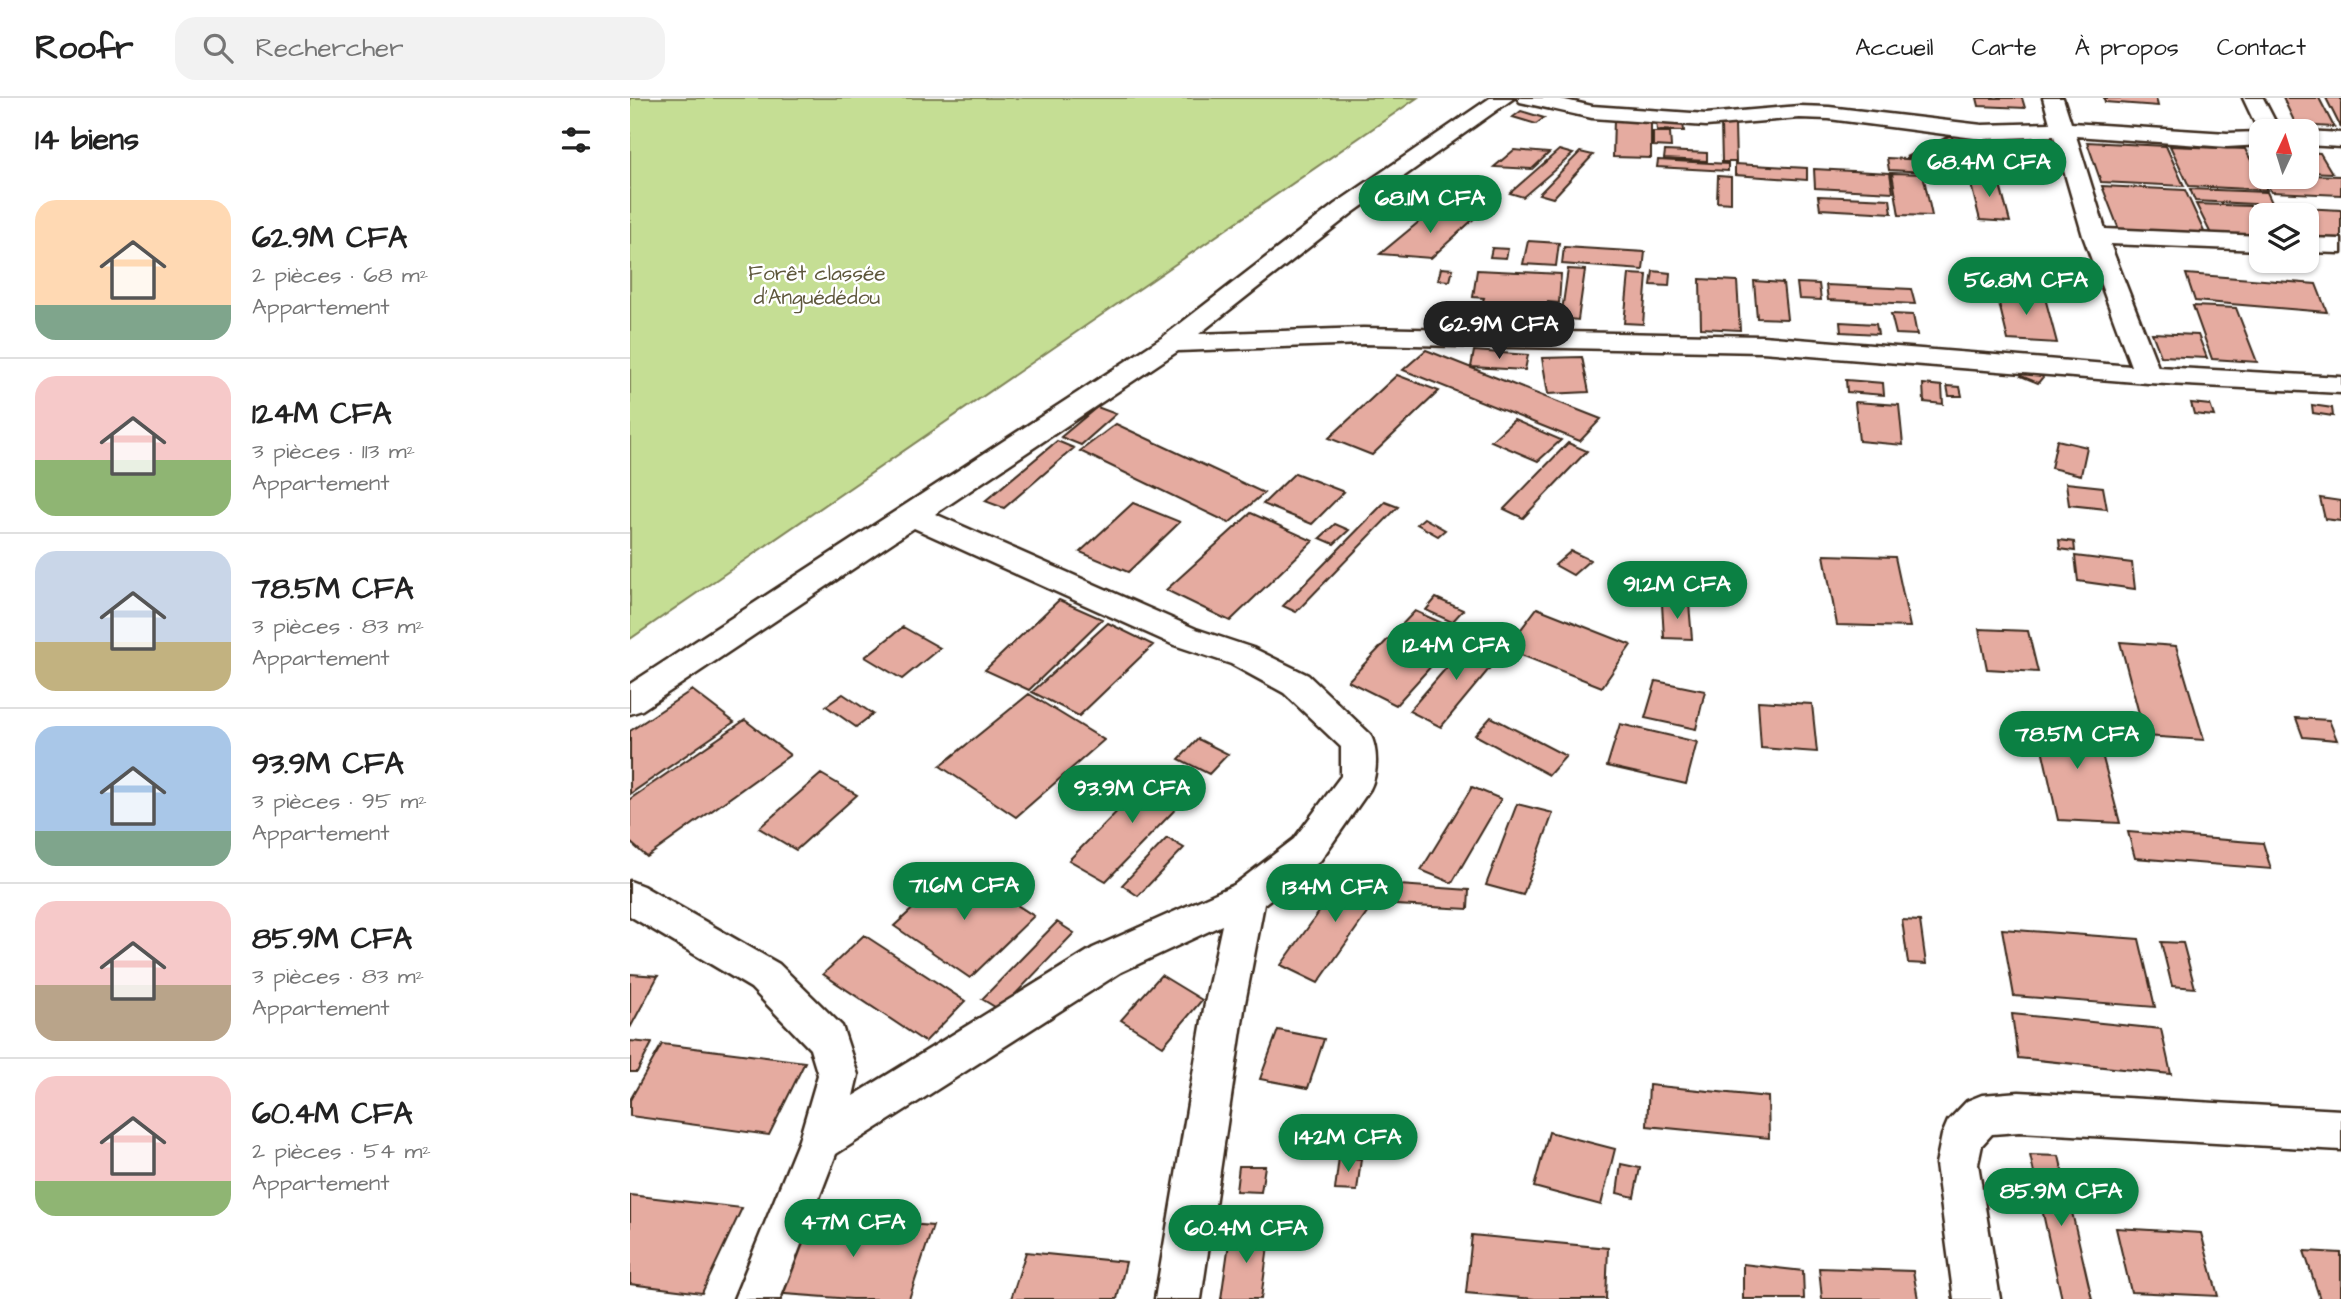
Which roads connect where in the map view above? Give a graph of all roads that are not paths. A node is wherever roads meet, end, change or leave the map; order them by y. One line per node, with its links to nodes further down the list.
1 (1504, 98): 14 (street)
2 (1527, 98): 6 (street)
3 (2053, 98): 6 (street)
4 (2252, 98): 5 (street)
5 (2263, 119)
6 (2062, 130): 7 (street); 10 (street)
7 (2249, 138)
8 (2319, 139): 9 (street)
9 (2341, 140)
10 (2095, 236): 11 (street); 15 (street)
11 (2249, 242)
12 (2319, 245): 13 (street)
13 (2341, 246)
14 (1172, 343): 15 (street); 17 (street)
15 (2148, 375): 16 (street)
16 (2341, 385)
17 (912, 515): 18 (street); 19 (street)
18 (630, 701)
19 (1247, 896): 22 (street); 24 (street)
20 (630, 897): 22 (street)
21 (2341, 1130): 25 (street)
22 (820, 1140): 23 (street)
23 (757, 1299)
24 (1178, 1299)
25 (1976, 1299)

